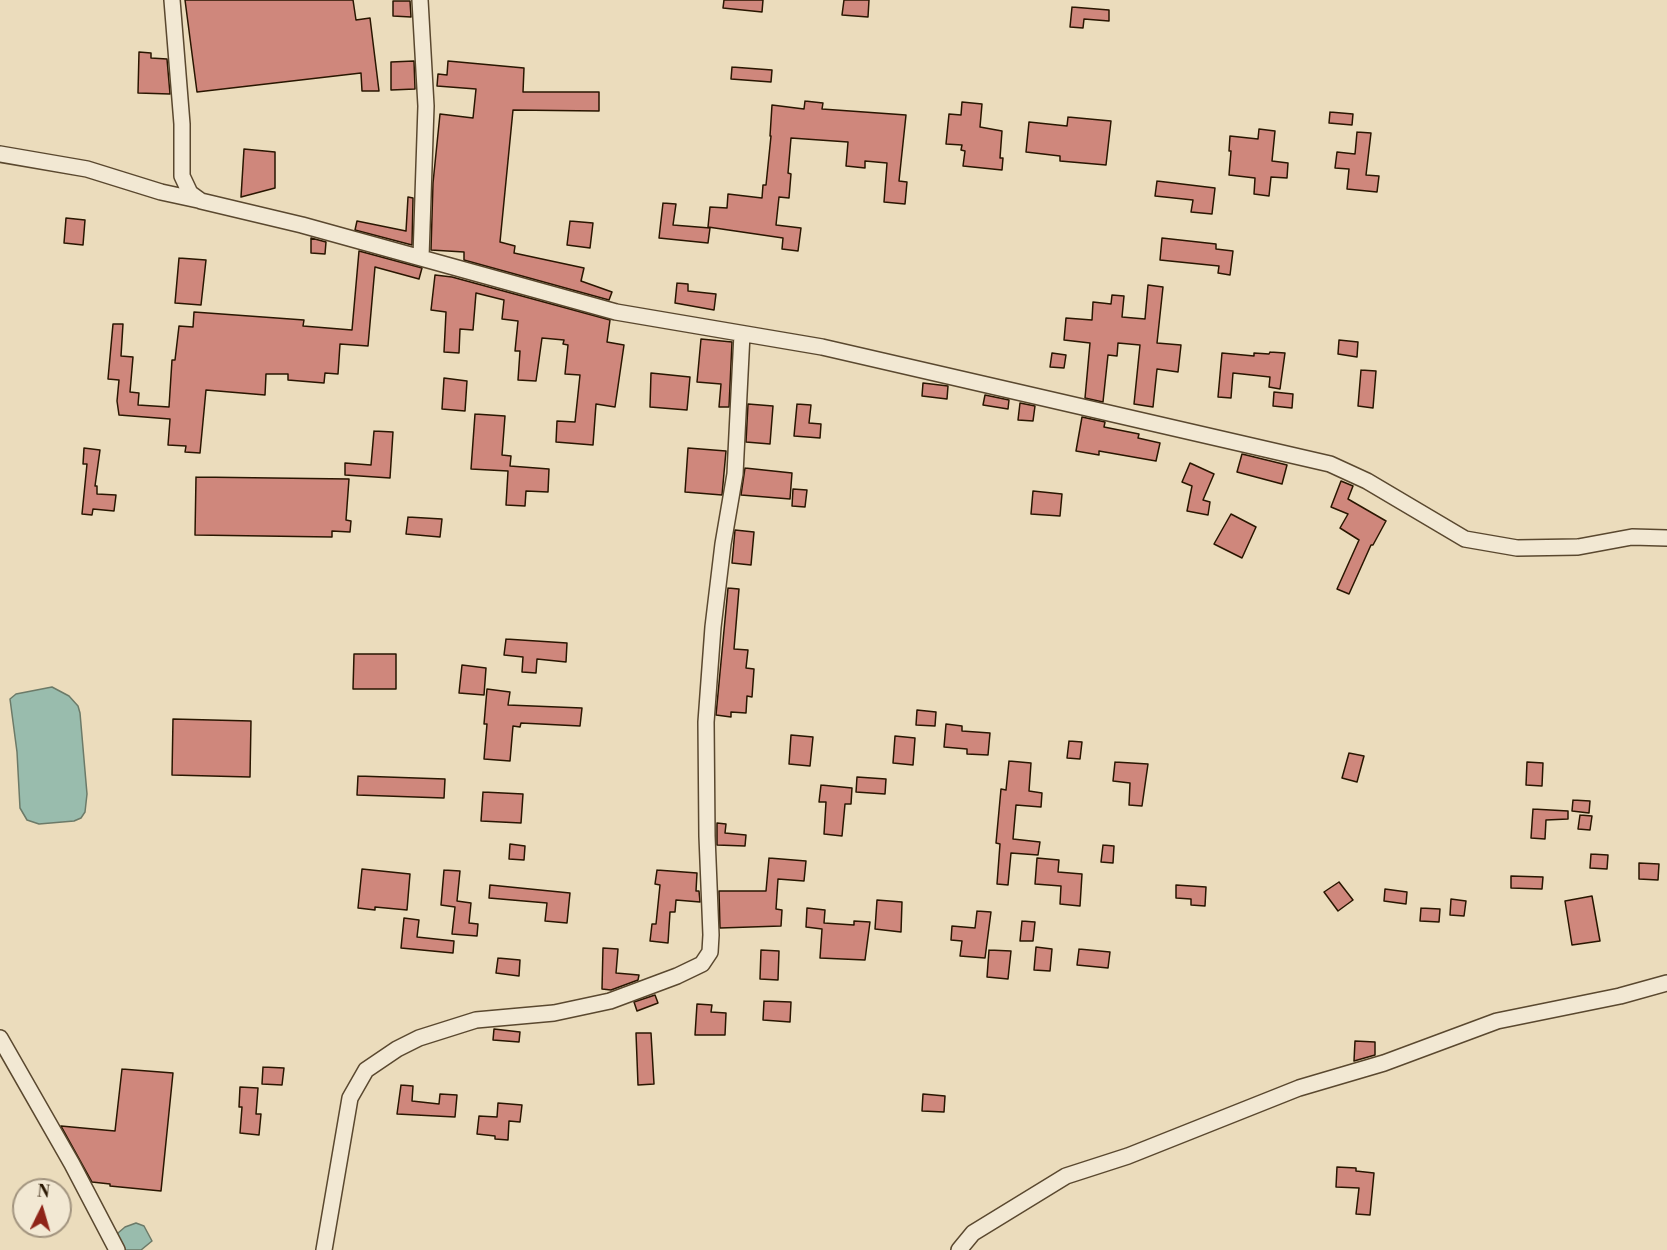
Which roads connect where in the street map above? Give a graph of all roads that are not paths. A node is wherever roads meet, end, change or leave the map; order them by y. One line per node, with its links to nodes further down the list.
1 (172, 0): 4 (street)
2 (420, 0): 5 (street)
3 (0, 154): 4 (street)
4 (201, 201): 5 (street)
5 (421, 257): 6 (street)
6 (742, 334): 7 (street); 11 (street)
7 (1667, 538)
8 (1667, 983): 12 (street)
9 (0, 1038): 10 (street)
10 (117, 1250)
11 (324, 1250)
12 (959, 1250)

